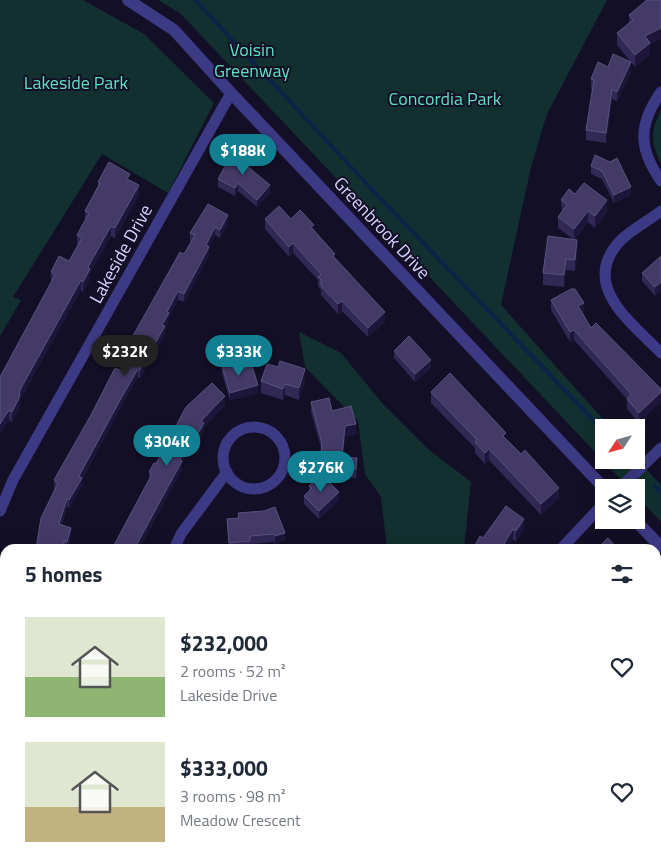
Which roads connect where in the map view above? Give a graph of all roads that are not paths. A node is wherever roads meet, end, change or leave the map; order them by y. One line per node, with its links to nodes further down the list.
1 (128, 0): 3 (street, Greenbrook Drive)
2 (661, 92): 4 (street)
3 (231, 93): 9 (street, Greenbrook Drive); 11 (street, Lakeside Drive)
4 (661, 182)
5 (661, 211): 6 (street)
6 (661, 353)
7 (661, 448): 10 (street)
8 (227, 472): 8 (street); 14 (street)
9 (596, 479)
10 (629, 479)
11 (0, 511)
12 (595, 513): 15 (street)
13 (644, 529): 16 (street)
14 (176, 544)
15 (566, 544)
16 (658, 544)

